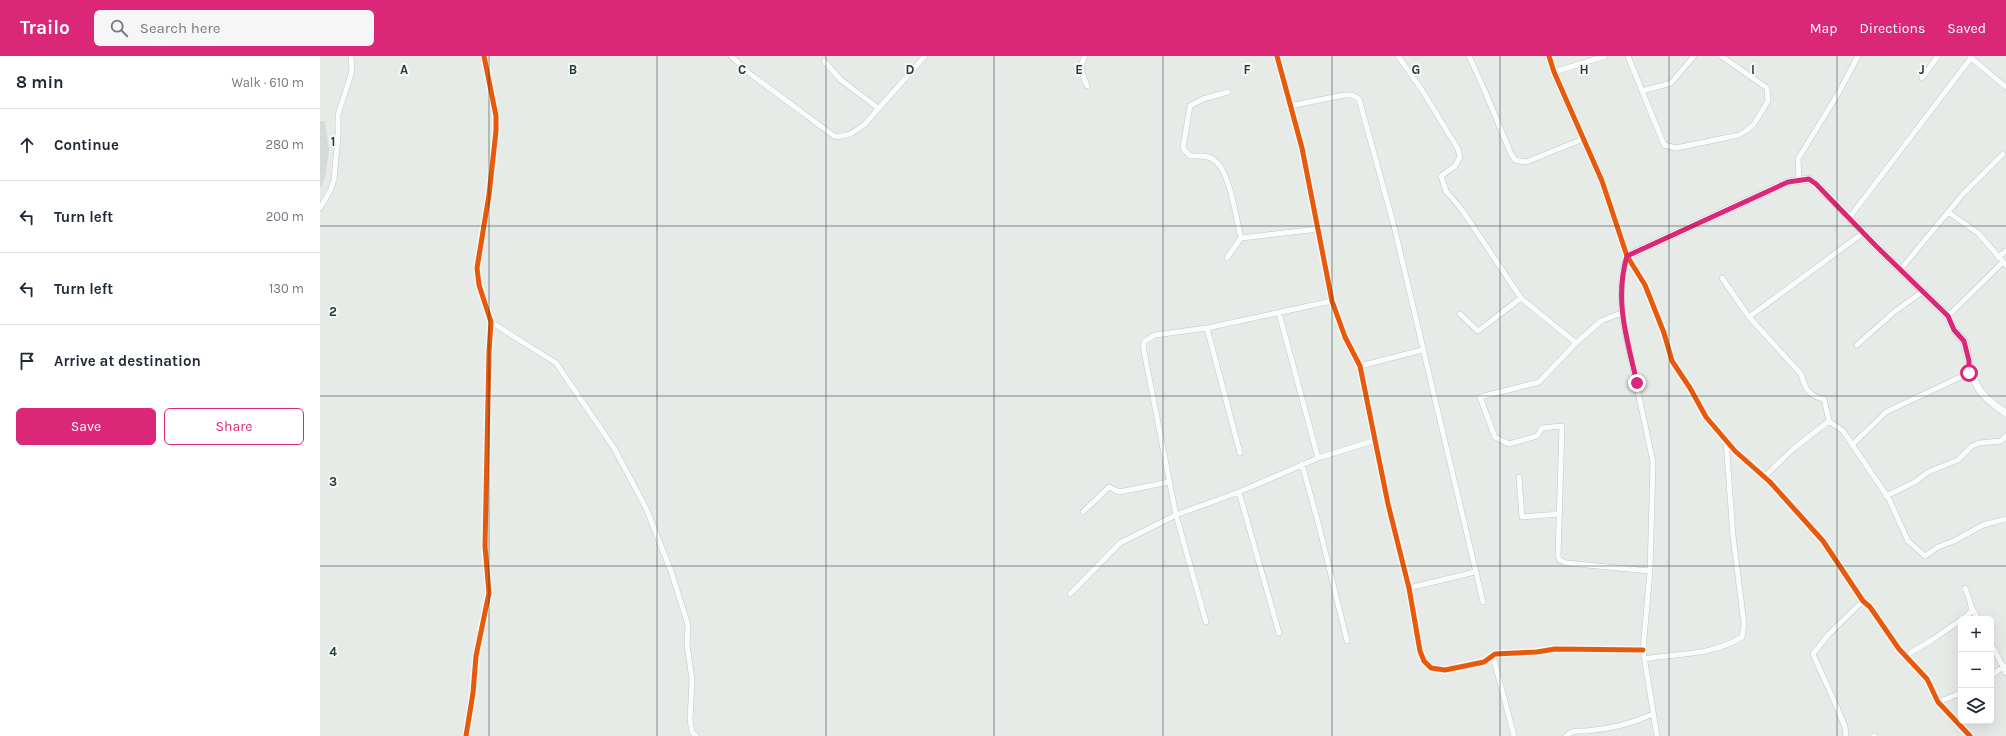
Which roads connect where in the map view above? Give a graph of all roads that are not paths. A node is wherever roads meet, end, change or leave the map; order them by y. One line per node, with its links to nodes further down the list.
1 (351, 56): 29 (street)
2 (484, 56): 50 (street)
3 (925, 56): 25 (street)
4 (1084, 56): 20 (street)
5 (1277, 56): 24 (street)
6 (1398, 56): 43 (street)
7 (1469, 56): 26 (street)
8 (1549, 56): 18 (street)
9 (1605, 56): 18 (street)
10 (1628, 56): 22 (street)
11 (1694, 56): 22 (street)
12 (1721, 56): 22 (street)
13 (1858, 56): 28 (street)
14 (1938, 56): 19 (street)
15 (732, 57): 25 (street)
16 (1970, 57): 21 (street); 31 (street)
17 (824, 61): 25 (street)
18 (1554, 72): 26 (street)
19 (1922, 78)
20 (1087, 86)
21 (2006, 87)
22 (1642, 91)
23 (1228, 92): 34 (street)
24 (1290, 106): 32 (street); 54 (street)
25 (878, 108)
26 (1583, 139): 36 (street)
27 (2003, 154): 30 (street)
28 (1799, 179): 31 (street); 36 (street)
29 (320, 208)
30 (1948, 212): 37 (street); 40 (street)
31 (1849, 218): 33 (street)
32 (1318, 229): 34 (street); 44 (street)
33 (1863, 233): 40 (street); 49 (street)
34 (1241, 238): 38 (street)
35 (2006, 251): 37 (street)
36 (1627, 256): 46 (street); 61 (street)
37 (1998, 257): 39 (street)
38 (1227, 258)
39 (2004, 263): 48 (street)
40 (1900, 270): 42 (street)
41 (1722, 278): 49 (street)
42 (1922, 292): 48 (street); 53 (street)
43 (1521, 298): 47 (street); 52 (street)
44 (1332, 301): 45 (street); 55 (street)
45 (1279, 313): 51 (street); 64 (street)
46 (1621, 313): 52 (street); 75 (street)
47 (1460, 314)
48 (1948, 316): 56 (street)
49 (1749, 317): 58 (street)
50 (492, 322): 100 (street); 101 (street)
51 (1207, 328): 63 (street); 68 (street)
52 (1576, 343): 72 (street)
53 (1857, 345)
54 (1422, 350): 55 (street); 76 (street)
55 (1360, 366): 60 (street)
56 (1969, 373): 57 (street); 62 (street)
57 (2006, 413)
58 (1829, 420): 62 (street); 67 (street)
59 (2006, 436): 70 (street)
60 (1376, 440): 64 (street); 77 (street)
61 (1726, 440): 67 (street); 93 (street)
62 (1852, 445): 70 (street)
63 (1240, 453)
64 (1318, 458): 65 (street)
65 (1302, 464): 69 (street); 88 (street)
66 (1520, 477): 72 (street)
67 (1764, 477): 80 (street)
68 (1169, 482): 71 (street); 73 (street)
69 (1239, 492): 73 (street); 87 (street)
70 (1886, 496): 74 (street)
71 (1083, 512)
72 (1560, 514): 75 (street)
73 (1176, 515): 79 (street); 85 (street)
74 (2006, 519)
75 (1650, 571): 90 (street)
76 (1475, 572): 77 (street); 81 (street)
77 (1409, 588): 91 (street)
78 (1965, 588): 82 (street)
79 (1070, 594)
80 (1863, 601): 92 (street); 105 (street)
81 (1483, 602)
82 (1972, 608): 83 (street); 84 (street)
83 (1966, 616)
84 (1976, 616)
85 (1206, 622)
86 (1958, 623): 92 (street)
87 (1279, 633)
88 (1347, 642)
89 (1994, 648): 94 (street)
90 (1643, 650): 91 (street); 93 (street)
91 (1493, 656): 102 (street)
92 (1905, 656): 98 (street)
93 (1645, 659): 99 (street)
94 (2004, 666): 95 (street); 96 (street)
95 (2006, 673)
96 (1994, 674)
97 (1958, 694): 98 (street)
98 (1938, 702): 106 (street)
99 (1653, 714): 103 (street); 104 (street)
100 (466, 736)
101 (696, 736)
102 (1514, 736)
103 (1566, 736)
104 (1657, 736)
105 (1846, 736)
106 (1970, 736)

